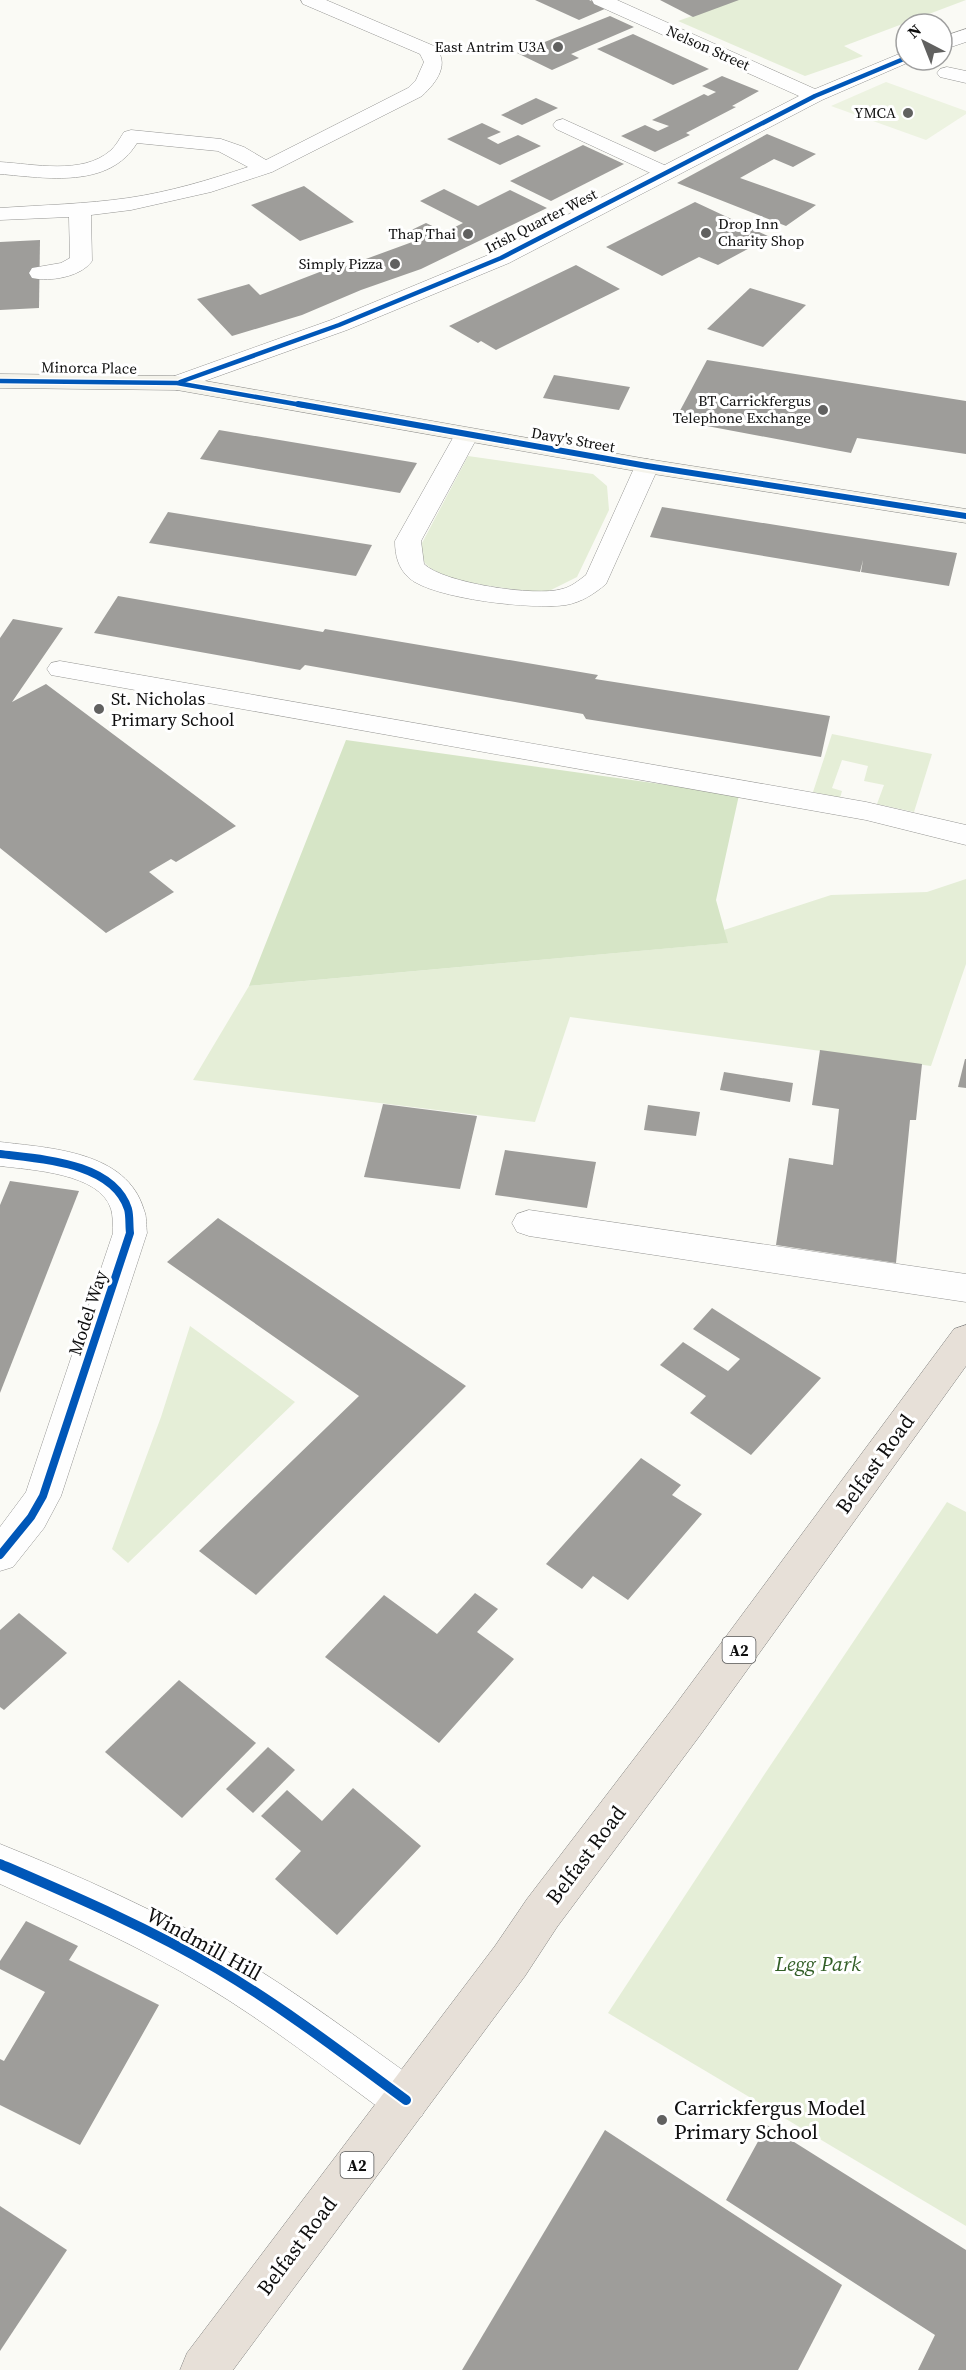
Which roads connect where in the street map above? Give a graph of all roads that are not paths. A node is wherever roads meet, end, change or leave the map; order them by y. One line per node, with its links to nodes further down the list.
1 (310, 0): 7 (street)
2 (601, 0): 4 (street, Nelson Street)
3 (894, 63): 4 (street, Irish Quarter West)
4 (815, 96): 8 (street, Irish Quarter West)
5 (563, 125): 8 (street)
6 (0, 168): 7 (street)
7 (265, 168): 9 (street)
8 (666, 173): 13 (street, Irish Quarter West)
9 (80, 210): 10 (street); 11 (street)
10 (0, 214)
11 (40, 273)
12 (0, 381): 13 (street, Minorca Place)
13 (177, 383): 14 (street, Davy's Street)
14 (466, 436): 15 (street, Davy's Street); 15 (street)
15 (647, 466): 16 (street, Davy's Street)
16 (966, 516)
17 (60, 669): 18 (street)
18 (966, 835)
19 (0, 1154): 23 (street, Model Way)
20 (529, 1223): 21 (street)
21 (966, 1288)
22 (966, 1339): 25 (highway, Belfast Road / A2)
23 (0, 1554)
24 (0, 1864): 25 (street, Windmill Hill)
25 (406, 2100): 26 (highway, Belfast Road / A2)
26 (204, 2370)

